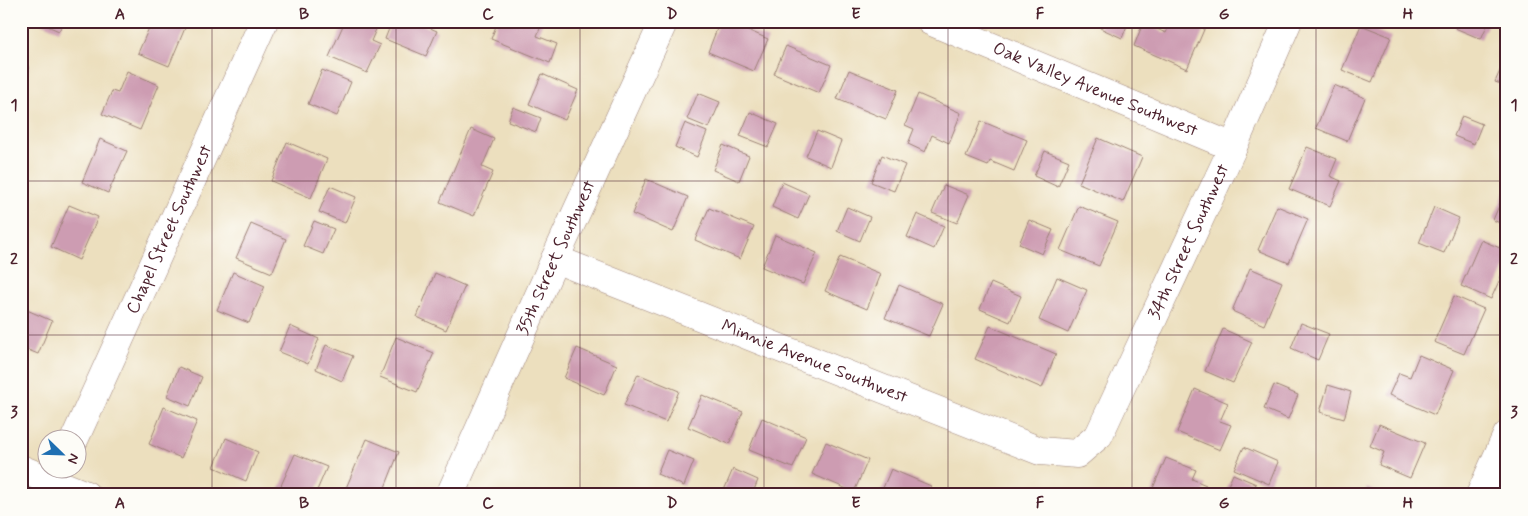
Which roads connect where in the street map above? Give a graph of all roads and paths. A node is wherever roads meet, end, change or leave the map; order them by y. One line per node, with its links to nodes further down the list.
1 (264, 21): 7 (street, Chapel Street Southwest)
2 (664, 21): 6 (street, 35th Street Southwest)
3 (930, 21): 5 (street, Oak Valley Avenue Southwest)
4 (1288, 21): 5 (street, 34th Street Southwest)
5 (1233, 147): 9 (street, 34th Street Southwest)
6 (555, 259): 9 (street, Minnie Avenue Southwest); 13 (street, 35th Street Southwest)
7 (80, 428)
8 (1507, 435): 14 (street)
9 (1078, 454)
10 (21, 469): 11 (street)
11 (55, 482): 12 (street)
12 (86, 495)
13 (450, 495)
14 (1480, 495)

